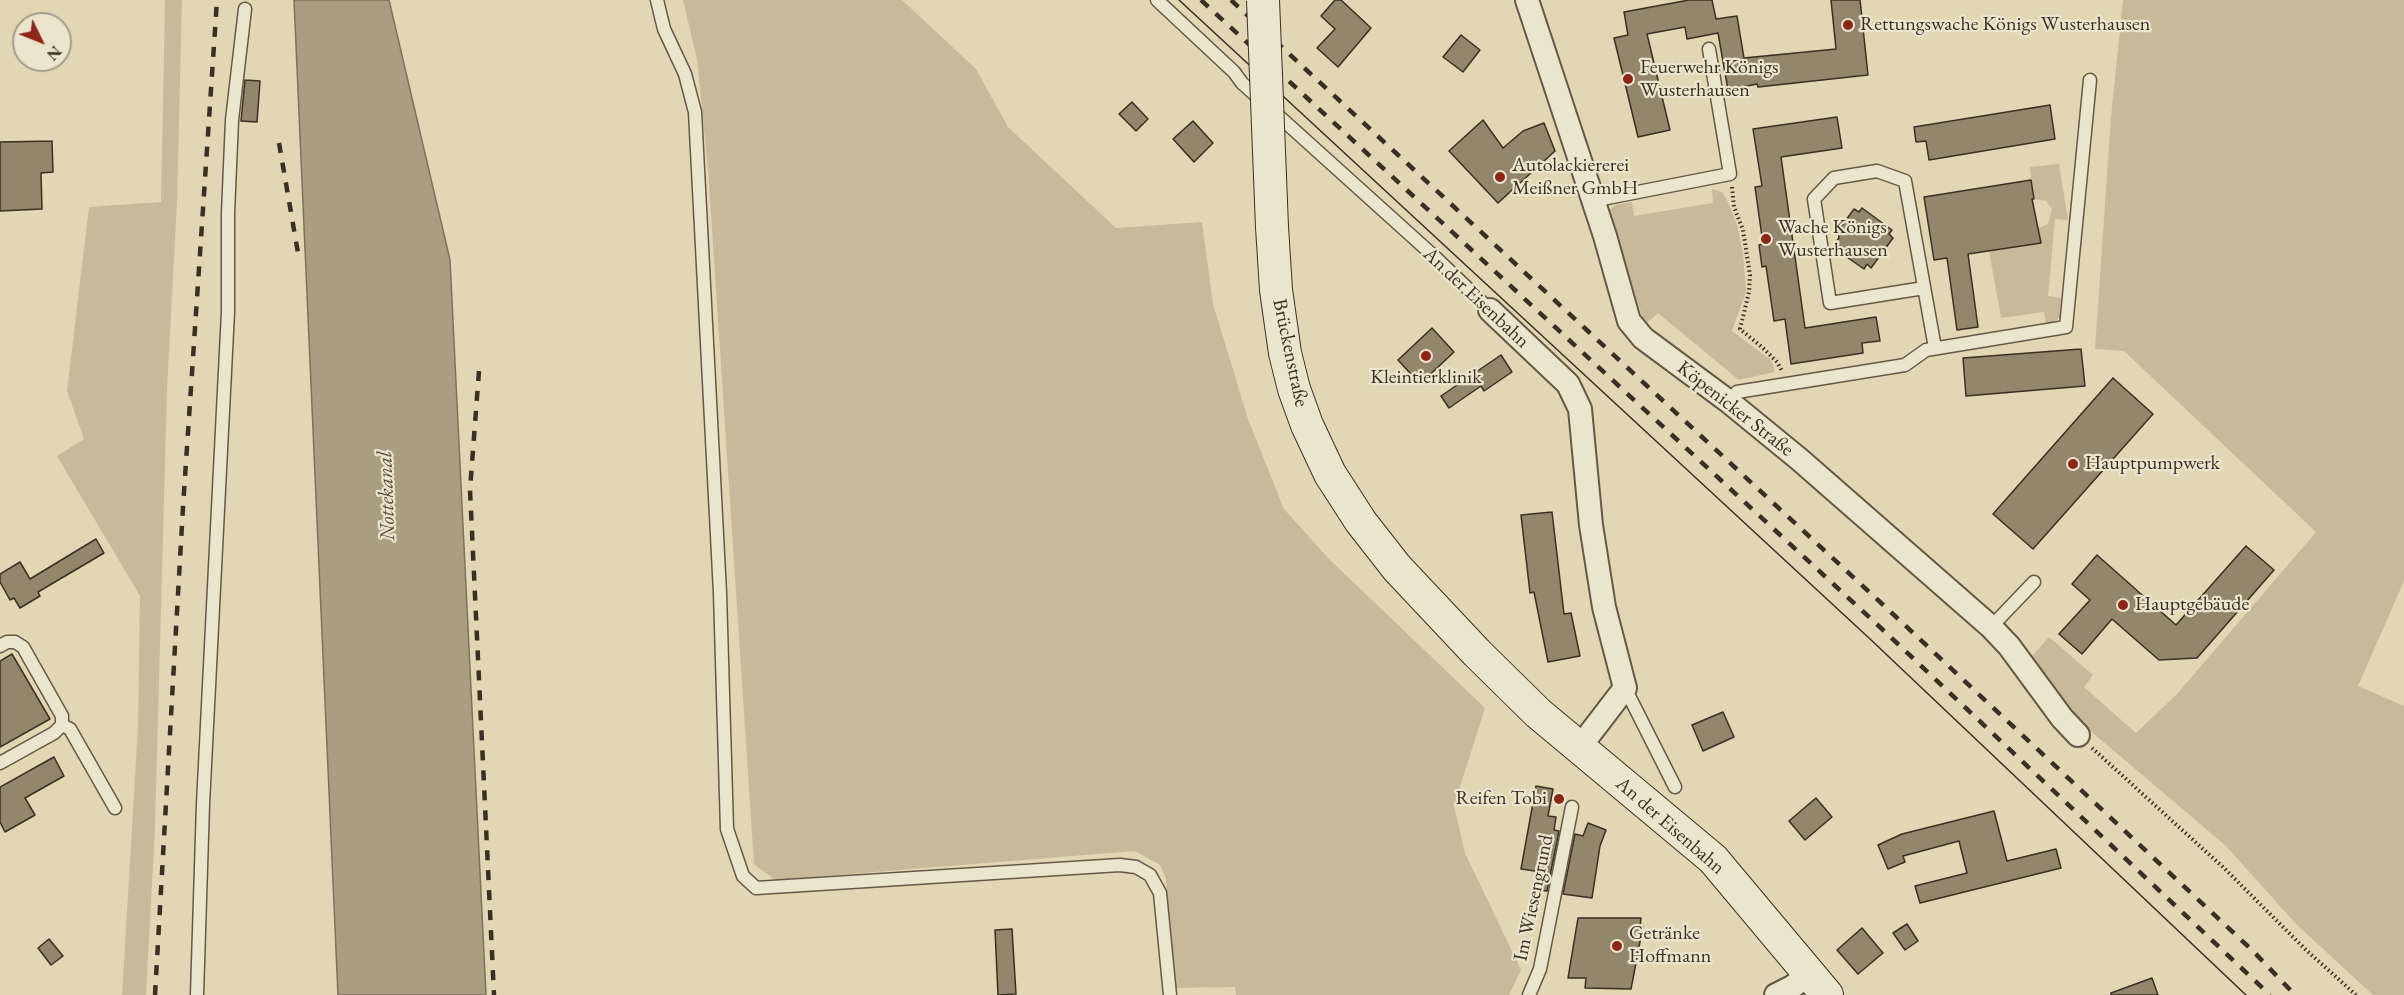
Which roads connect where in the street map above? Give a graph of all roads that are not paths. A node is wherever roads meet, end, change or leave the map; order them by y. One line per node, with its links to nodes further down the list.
1 (657, 0): 26 (lane)
2 (1157, 0): 10 (lane, An der Eisenbahn)
3 (1263, 0): 19 (main road, Brückenstraße, bridge)
4 (1522, 3): 8 (street, Köpenicker Straße)
5 (245, 9): 25 (lane)
6 (1709, 49): 8 (lane)
7 (2090, 80): 11 (lane)
8 (1592, 201): 12 (street, Köpenicker Straße)
9 (1924, 288): 9 (lane); 11 (lane)
10 (1490, 310): 16 (street, An der Eisenbahn)
11 (1935, 348): 12 (lane)
12 (1728, 401): 14 (street, Köpenicker Straße)
13 (2034, 582): 14 (lane)
14 (1991, 627): 18 (street, Köpenicker Straße)
15 (0, 646): 17 (lane)
16 (1625, 688): 19 (street); 21 (lane, An der Eisenbahn)
17 (62, 725): 20 (lane); 23 (lane)
18 (2078, 735)
19 (1579, 748): 24 (main road, An der Eisenbahn)
20 (0, 763)
21 (1675, 787)
22 (1572, 807): 27 (lane, Im Wiesengrund)
23 (115, 808)
24 (1818, 985): 28 (street)
25 (197, 995)
26 (1170, 995)
27 (1529, 995)
28 (1776, 995)

